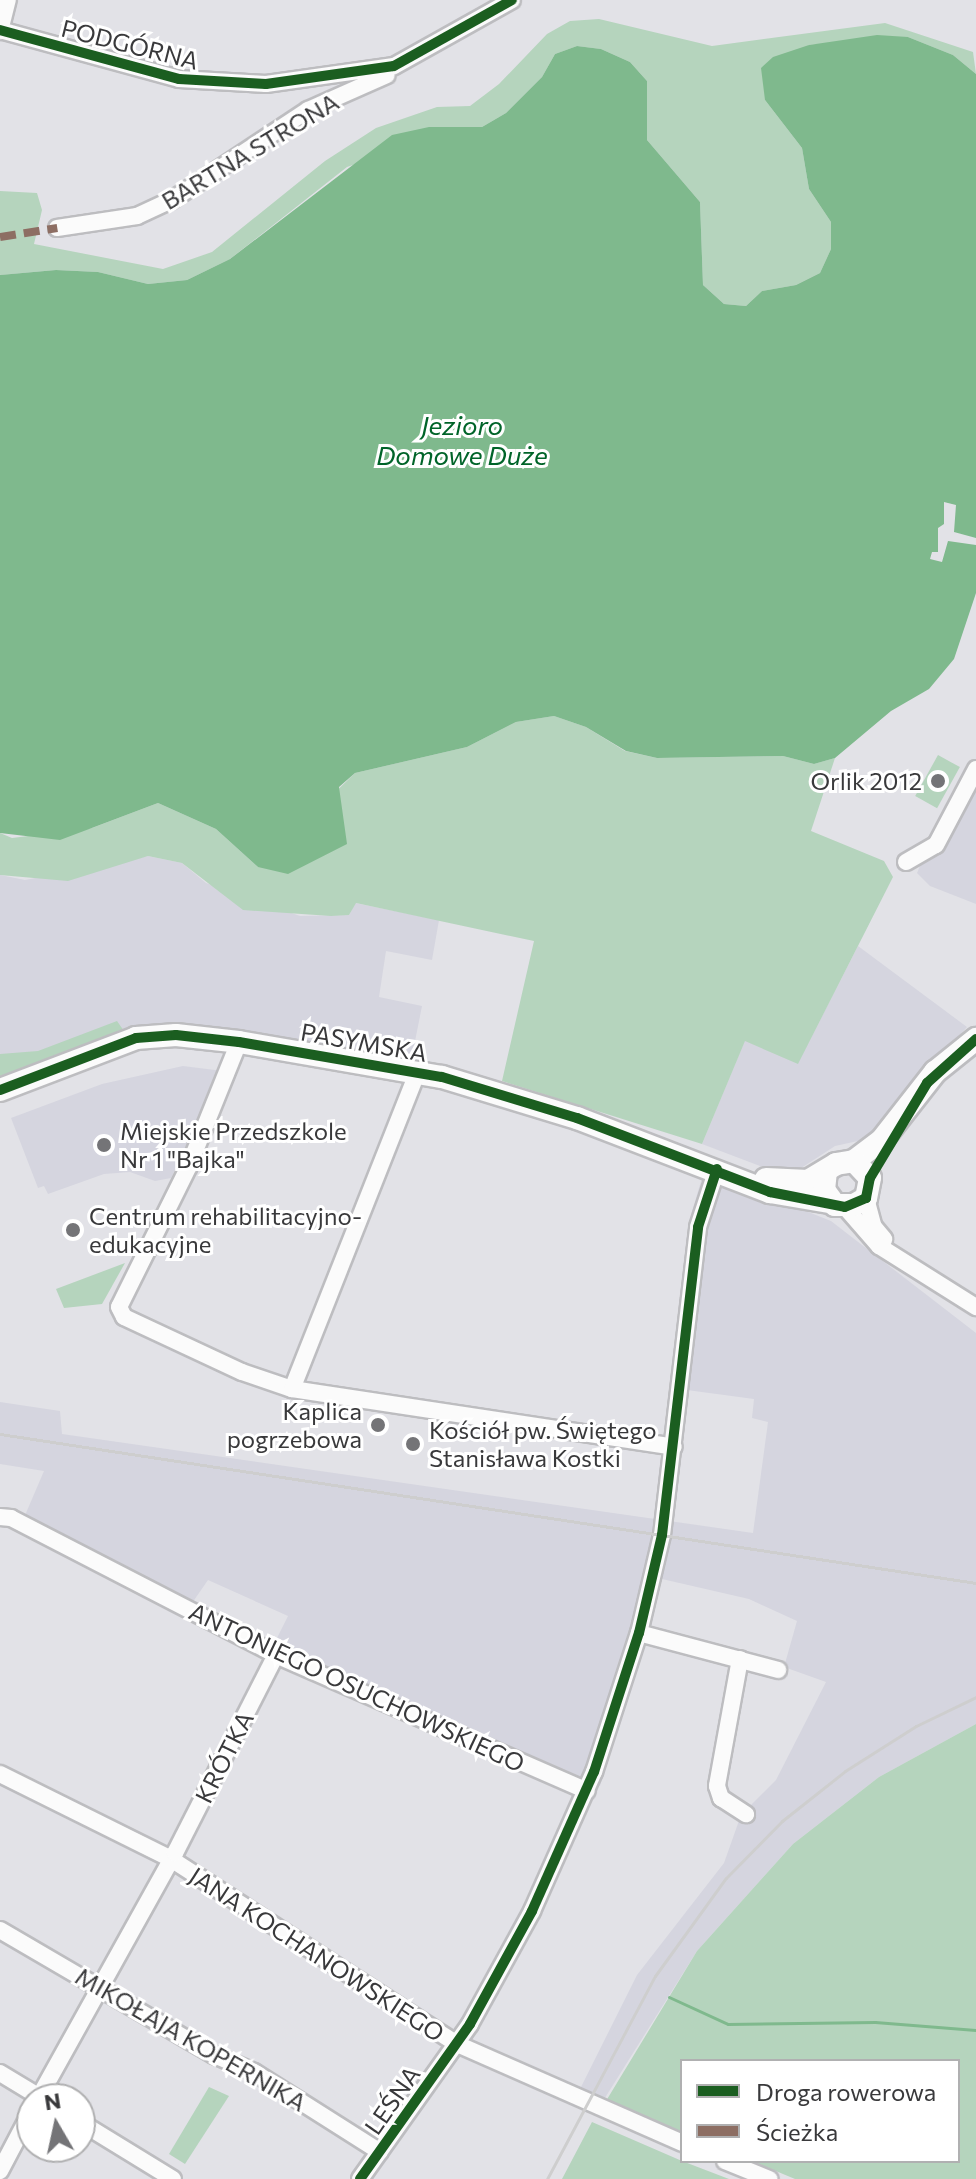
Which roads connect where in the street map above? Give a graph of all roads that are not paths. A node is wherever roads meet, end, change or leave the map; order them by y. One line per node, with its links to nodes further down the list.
1 (8, 0): 3 (street, PODGÓRNA)
2 (512, 0): 4 (street, BARTNA STRONA)
3 (0, 30): 4 (street, PODGÓRNA)
4 (394, 66): 5 (street, BARTNA STRONA)
5 (57, 228)
6 (976, 769): 7 (street)
7 (906, 862)
8 (976, 1039): 12 (main road)
9 (239, 1042): 10 (main road, PASYMSKA); 11 (main road, PASYMSKA); 20 (street)
10 (418, 1071): 14 (main road, PASYMSKA); 20 (street)
11 (0, 1090)
12 (919, 1093): 13 (main road, PASYMSKA); 16 (main road)
13 (854, 1161): 15 (main road, PASYMSKA); 16 (main road)
14 (717, 1169): 15 (main road, PASYMSKA); 17 (main road, PASYMSKA); 21 (street, LEŚNA)
15 (826, 1172): 17 (main road)
16 (868, 1188): 17 (main road); 18 (street)
17 (838, 1204): 18 (street)
18 (909, 1262): 19 (street)
19 (973, 1300)
20 (292, 1389): 21 (street)
21 (674, 1447): 23 (street, LEŚNA)
22 (0, 1517): 24 (street, ANTONIEGO OSUCHOWSKIEGO)
23 (639, 1633): 25 (street); 28 (street, LEŚNA)
24 (276, 1655): 28 (street, ANTONIEGO OSUCHOWSKIEGO); 30 (street, KRÓTKA)
25 (740, 1659): 26 (street); 29 (street)
26 (778, 1670)
27 (0, 1774): 30 (street, JANA KOCHANOWSKIEGO)
28 (587, 1791): 33 (street, LEŚNA)
29 (746, 1814)
30 (171, 1859): 32 (street, KRÓTKA); 33 (street, JANA KOCHANOWSKIEGO)
31 (0, 1930): 32 (street, MIKOŁAJA KOPERNIKA)
32 (99, 1986): 34 (street, KRÓTKA); 38 (street, MIKOŁAJA KOPERNIKA)
33 (457, 2044): 37 (street, JANA KOCHANOWSKIEGO); 38 (street, LEŚNA)
34 (48, 2083)
35 (96, 2132): 41 (street)
36 (16, 2142): 40 (street, KRÓTKA)
37 (680, 2142)
38 (380, 2152): 42 (street, LEŚNA)
39 (730, 2163): 43 (street)
40 (0, 2171)
41 (173, 2179)
42 (360, 2179)
43 (769, 2179)

